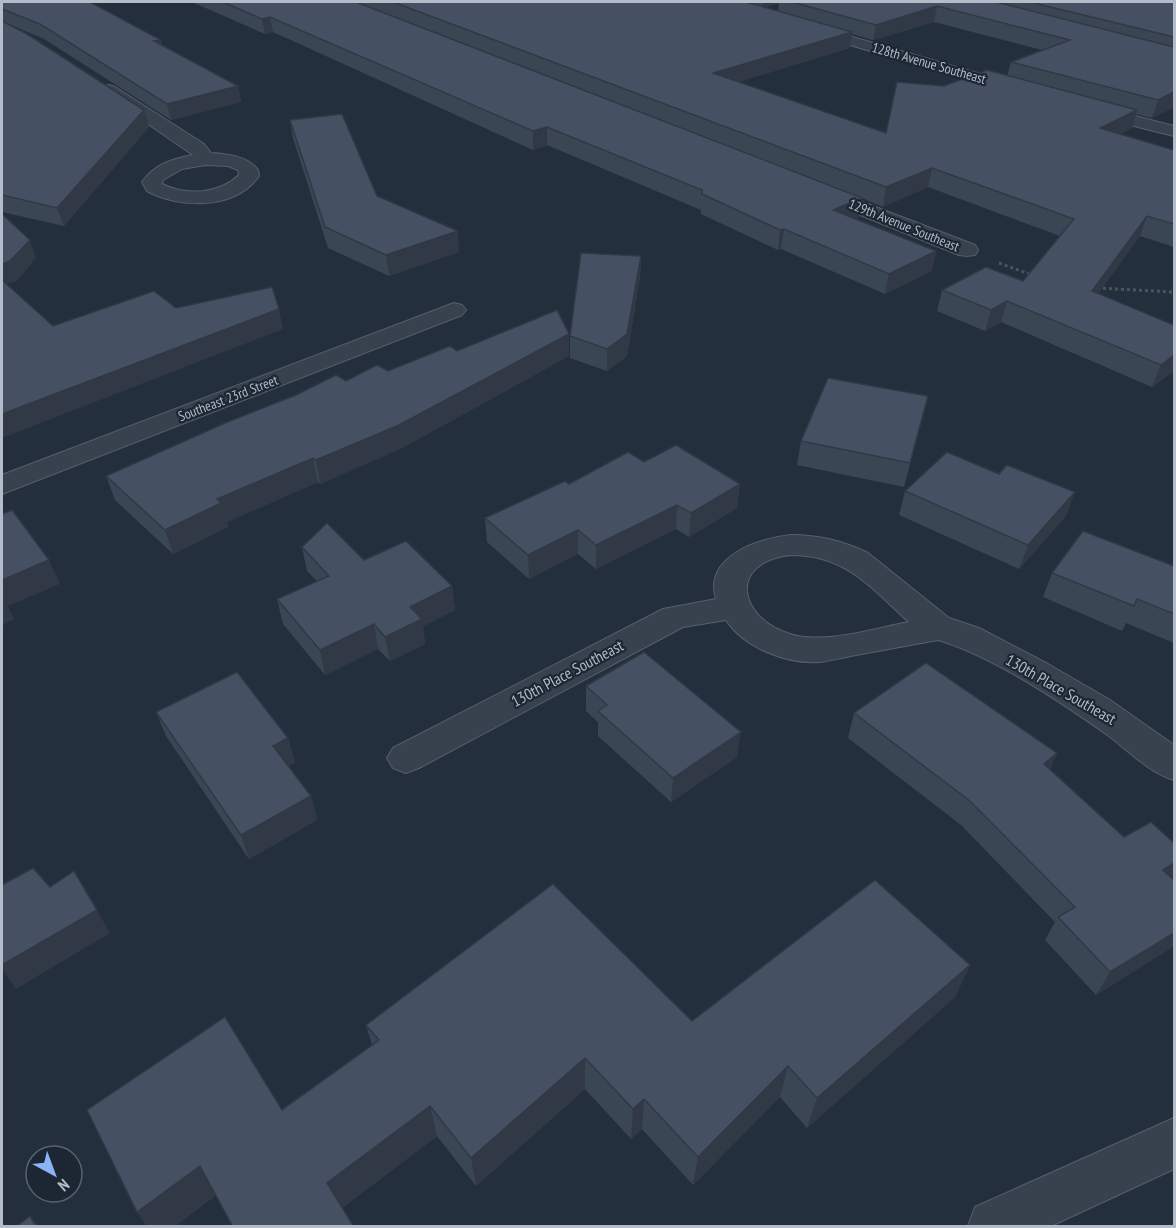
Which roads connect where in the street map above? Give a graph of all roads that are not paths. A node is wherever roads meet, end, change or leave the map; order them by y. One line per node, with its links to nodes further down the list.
1 (719, 2): 3 (street, 128th Avenue Southeast)
2 (98, 83): 6 (street)
3 (1027, 92)
4 (1071, 105): 5 (street)
5 (1174, 131)
6 (205, 159)
7 (802, 184): 8 (street, 129th Avenue Southeast)
8 (967, 250)
9 (454, 310): 10 (street, Southeast 23rd Street)
10 (2, 485)
11 (735, 607): 12 (street, 130th Place Southeast); 12 (street, 130th Place Southeast); 13 (street, 130th Place Southeast)
12 (938, 628): 14 (street, 130th Place Southeast)
13 (406, 758)
14 (1174, 765)
15 (1174, 1143): 16 (street)
16 (994, 1227)

